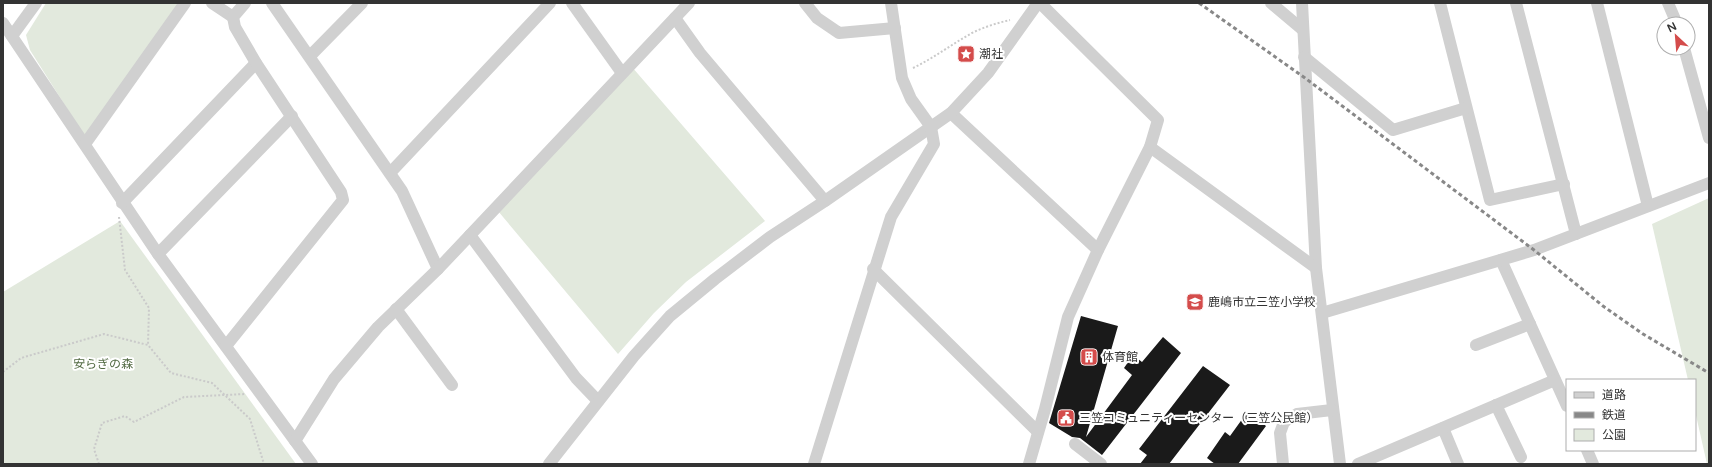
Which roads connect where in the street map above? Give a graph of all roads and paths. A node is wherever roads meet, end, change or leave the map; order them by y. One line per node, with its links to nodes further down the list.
1 (36, 3): 26 (street)
2 (185, 3): 39 (street)
3 (212, 3): 20 (street)
4 (246, 3): 20 (street)
5 (272, 3): 27 (street)
6 (362, 3): 27 (street)
7 (550, 3): 41 (street)
8 (572, 3): 31 (street)
9 (689, 3): 21 (street)
10 (805, 3): 24 (street)
11 (891, 3): 24 (street)
12 (1039, 3): 35 (street); 40 (street)
13 (1271, 3): 25 (street)
14 (1302, 3): 25 (street)
15 (1440, 3): 34 (street)
16 (1516, 3): 43 (street)
17 (1597, 3): 46 (street)
18 (1668, 3): 19 (street)
19 (1674, 16)
20 (233, 17): 30 (street)
21 (675, 18): 31 (street); 44 (street)
22 (1016, 18): 32 (path)
23 (3, 23): 26 (street)
24 (895, 28): 32 (street)
25 (1303, 30): 29 (street)
26 (12, 36): 39 (street)
27 (310, 56): 41 (street)
28 (1687, 56): 33 (street)
29 (1304, 57): 34 (street); 53 (street)
30 (256, 63): 36 (street); 45 (street)
31 (622, 73): 49 (street)
32 (902, 74): 37 (street)
33 (1704, 98): 38 (street)
34 (1466, 108): 43 (street)
35 (951, 113): 37 (street); 50 (street)
36 (292, 116): 51 (street); 61 (street)
37 (931, 127): 44 (street); 55 (street)
38 (1709, 138)
39 (85, 144): 45 (street)
40 (1150, 147): 50 (street); 53 (street)
41 (390, 173): 54 (street)
42 (1709, 183): 46 (street)
43 (1564, 184): 48 (street)
44 (825, 201): 67 (street)
45 (122, 203): 51 (street)
46 (1648, 206): 48 (street)
47 (118, 216): 59 (path)
48 (1576, 234): 52 (street)
49 (470, 235): 54 (street); 67 (street)
50 (1098, 250): 72 (street)
51 (158, 254): 61 (street)
52 (1502, 260): 57 (street); 58 (street)
53 (1316, 268): 57 (street)
54 (438, 269): 56 (street)
55 (873, 269): 72 (street); 81 (street)
56 (396, 309): 64 (street); 73 (street)
57 (1322, 313): 70 (street)
58 (1530, 324): 60 (street); 63 (street)
59 (148, 345): 62 (path); 65 (path)
60 (1476, 345)
61 (226, 346): 73 (street)
62 (3, 372)
63 (1555, 380): 68 (street); 69 (street)
64 (452, 385)
65 (223, 394): 66 (path); 77 (path); 78 (path)
66 (246, 394)
67 (598, 401): 80 (street)
68 (1566, 404)
69 (1496, 405): 71 (street); 76 (street)
70 (1332, 410): 84 (street); 85 (street)
71 (1443, 428): 86 (street); 87 (street)
72 (1038, 432): 82 (street)
73 (295, 441): 79 (street)
74 (1075, 444): 83 (street)
75 (1587, 451): 88 (street)
76 (1521, 457)
77 (99, 464)
78 (264, 464)
79 (312, 464)
80 (549, 464)
81 (814, 464)
82 (1029, 464)
83 (1101, 464)
84 (1283, 464)
85 (1340, 464)
86 (1358, 464)
87 (1458, 464)
88 (1593, 464)

